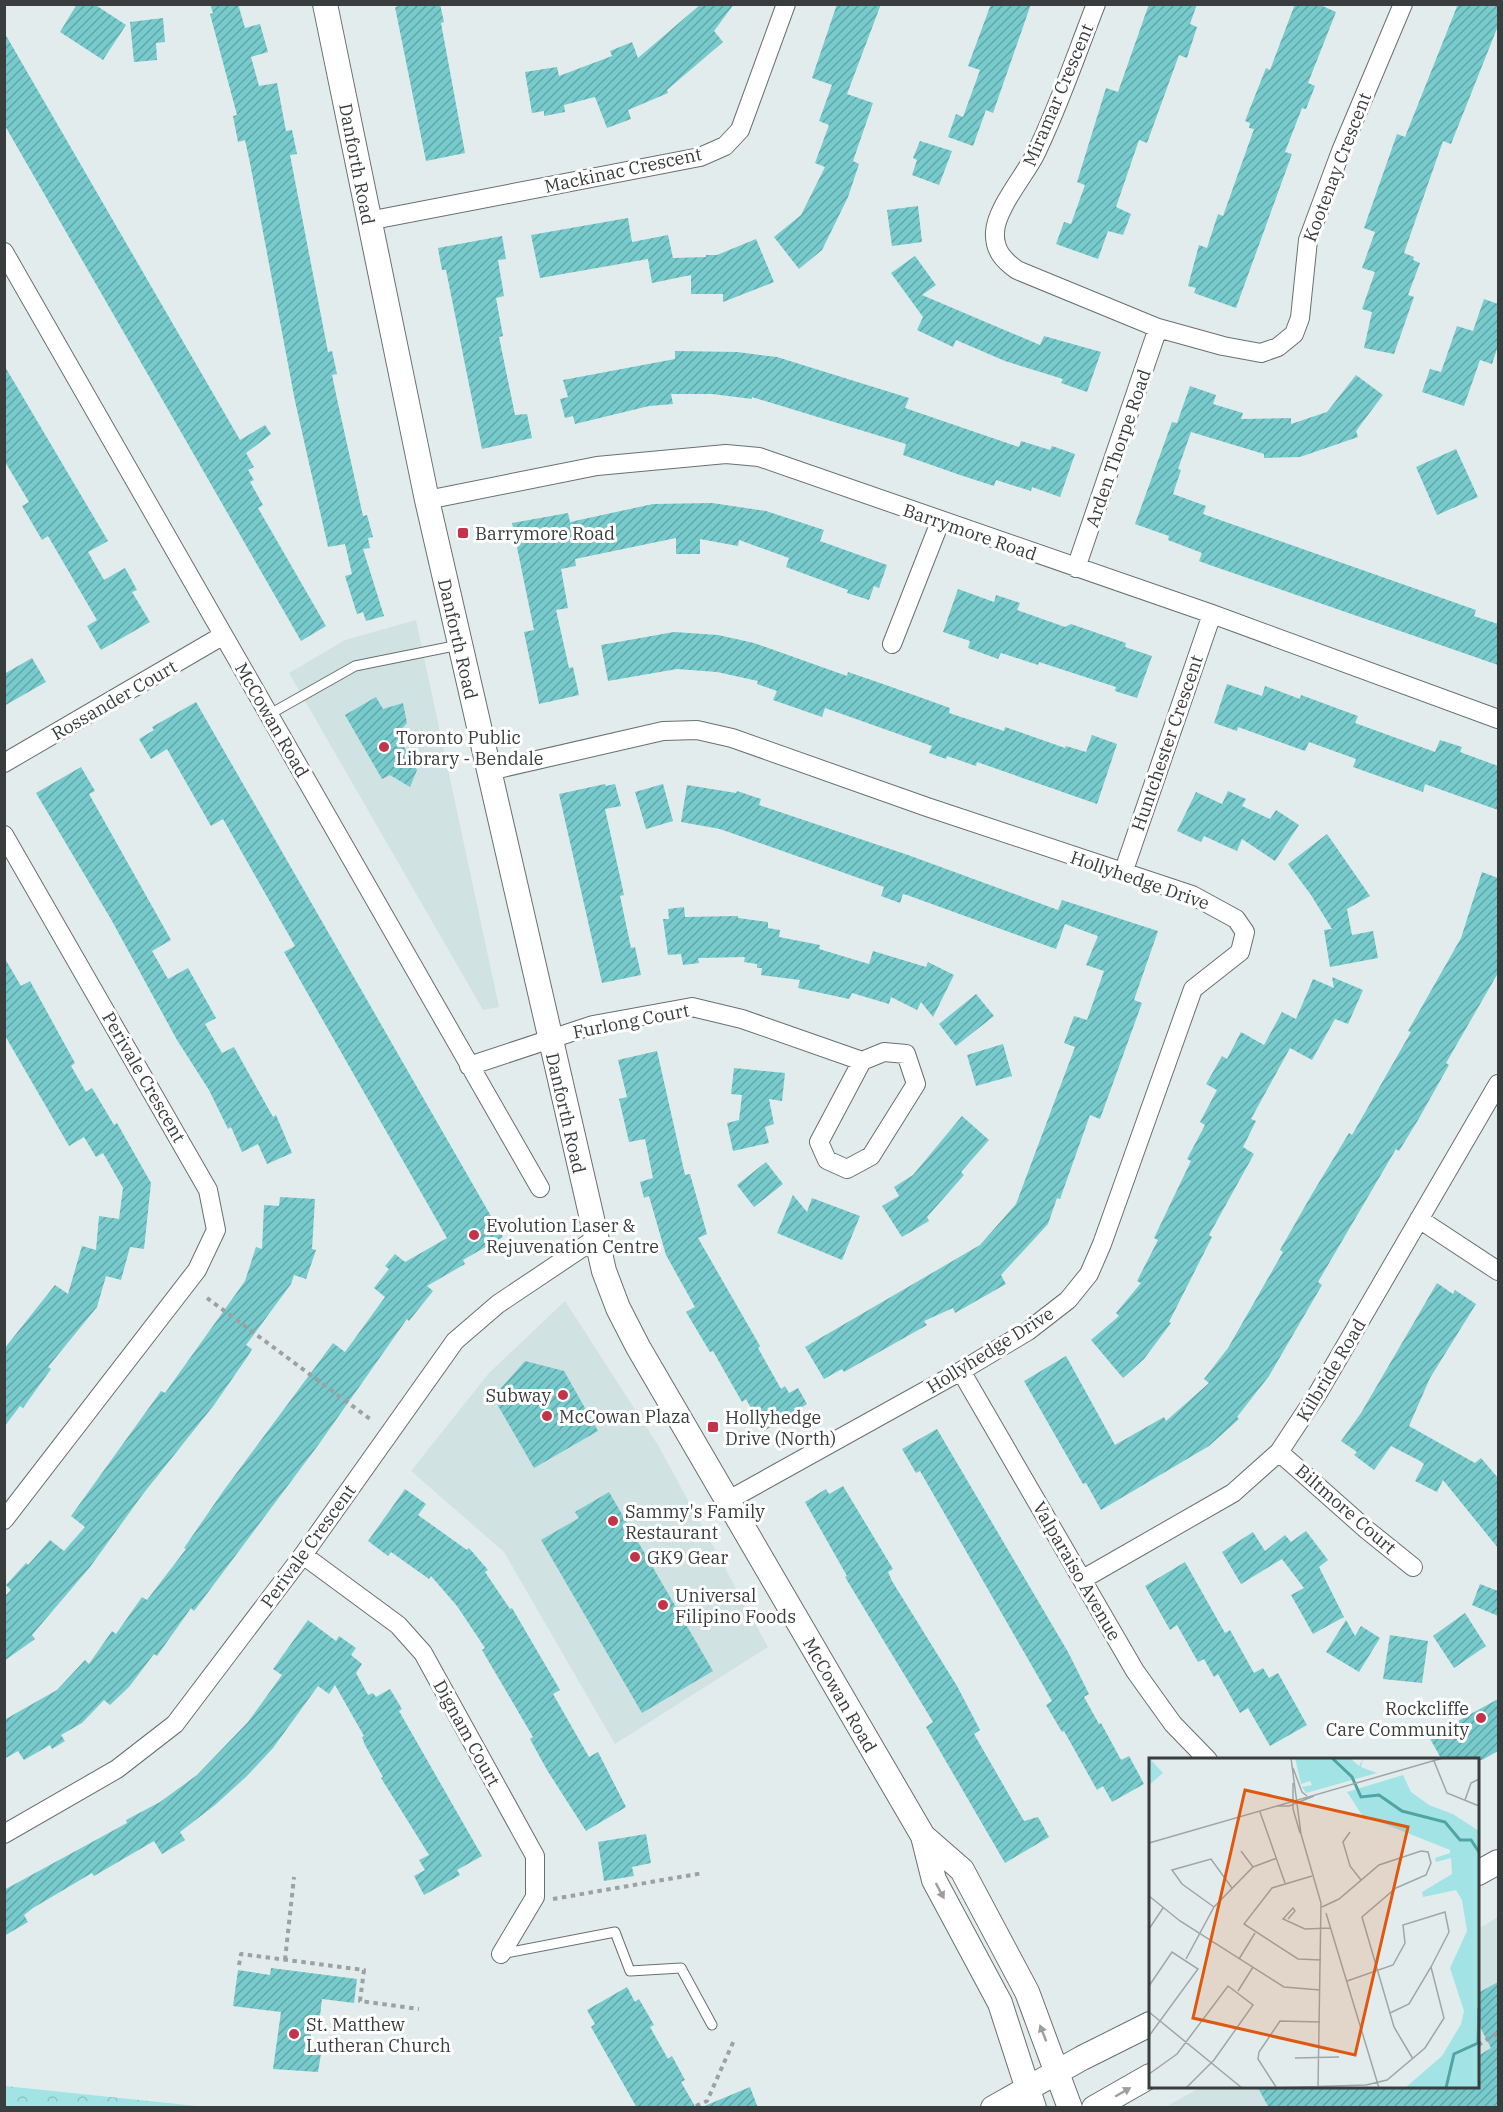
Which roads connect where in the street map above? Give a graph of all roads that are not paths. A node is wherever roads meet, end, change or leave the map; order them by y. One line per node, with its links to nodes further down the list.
1 (325, 4): 5 (main road, Danforth Road)
2 (786, 4): 5 (street, Mackinac Crescent)
3 (1096, 4): 7 (street, Miramar Crescent)
4 (1402, 4): 7 (street, Kootenay Crescent)
5 (368, 221): 8 (main road, Danforth Road)
6 (4, 252): 12 (street, McCowan Road)
7 (1158, 328): 10 (street, Arden Thorpe Road)
8 (427, 500): 9 (street, Barrymore Road); 14 (main road, Danforth Road)
9 (940, 522): 10 (street, Barrymore Road); 13 (street)
10 (1076, 568): 11 (street, Barrymore Road)
11 (1212, 614): 16 (street, Barrymore Road); 20 (street, Huntchester Crescent)
12 (222, 636): 15 (street, McCowan Road); 17 (street, Rossander Court)
13 (892, 644)
14 (459, 645): 15 (lane); 18 (main road, Danforth Road)
15 (270, 714): 23 (street, McCowan Road)
16 (1498, 719)
17 (4, 763)
18 (489, 771): 20 (street, Hollyhedge Drive); 21 (main road, Danforth Road)
19 (4, 836): 33 (street, Perivale Crescent)
20 (1123, 873): 30 (street, Hollyhedge Drive)
21 (548, 1038): 22 (street, Furlong Court); 23 (street, Furlong Court); 27 (main road, Danforth Road)
22 (862, 1061): 22 (street)
23 (469, 1066): 25 (street, McCowan Road)
24 (1498, 1084): 26 (street, Kilbride Road)
25 (540, 1188)
26 (1419, 1219): 29 (street); 31 (street, Kilbride Road)
27 (595, 1239): 28 (main road, Danforth Road); 34 (street, Perivale Crescent)
28 (604, 1271): 32 (main road, McCowan Road)
29 (1498, 1271)
30 (961, 1371): 32 (street, Hollyhedge Drive); 36 (street, Valparaiso Avenue)
31 (1279, 1452): 35 (street, Biltmore Court); 36 (street, Kilbride Road)
32 (728, 1501): 39 (main road, McCowan Road)
33 (4, 1520)
34 (303, 1555): 38 (street, Perivale Crescent); 42 (street, Dignam Court)
35 (1413, 1566)
36 (1083, 1579): 37 (street, Valparaiso Avenue)
37 (1206, 1758)
38 (4, 1834)
39 (923, 1836): 45 (main road, McCowan Road, one-way to 39); 47 (main road, McCowan Road, one-way to 47)
40 (1498, 1862): 41 (main road)
41 (1479, 1872)
42 (501, 1954): 43 (lane)
43 (712, 2025)
44 (1149, 2025): 45 (main road)
45 (1057, 2072): 47 (main road); 49 (main road, McCowan Road)
46 (1149, 2077): 50 (main road, one-way to 46)
47 (1031, 2097): 48 (main road)
48 (993, 2108)
49 (1070, 2108)
50 (1094, 2108)

